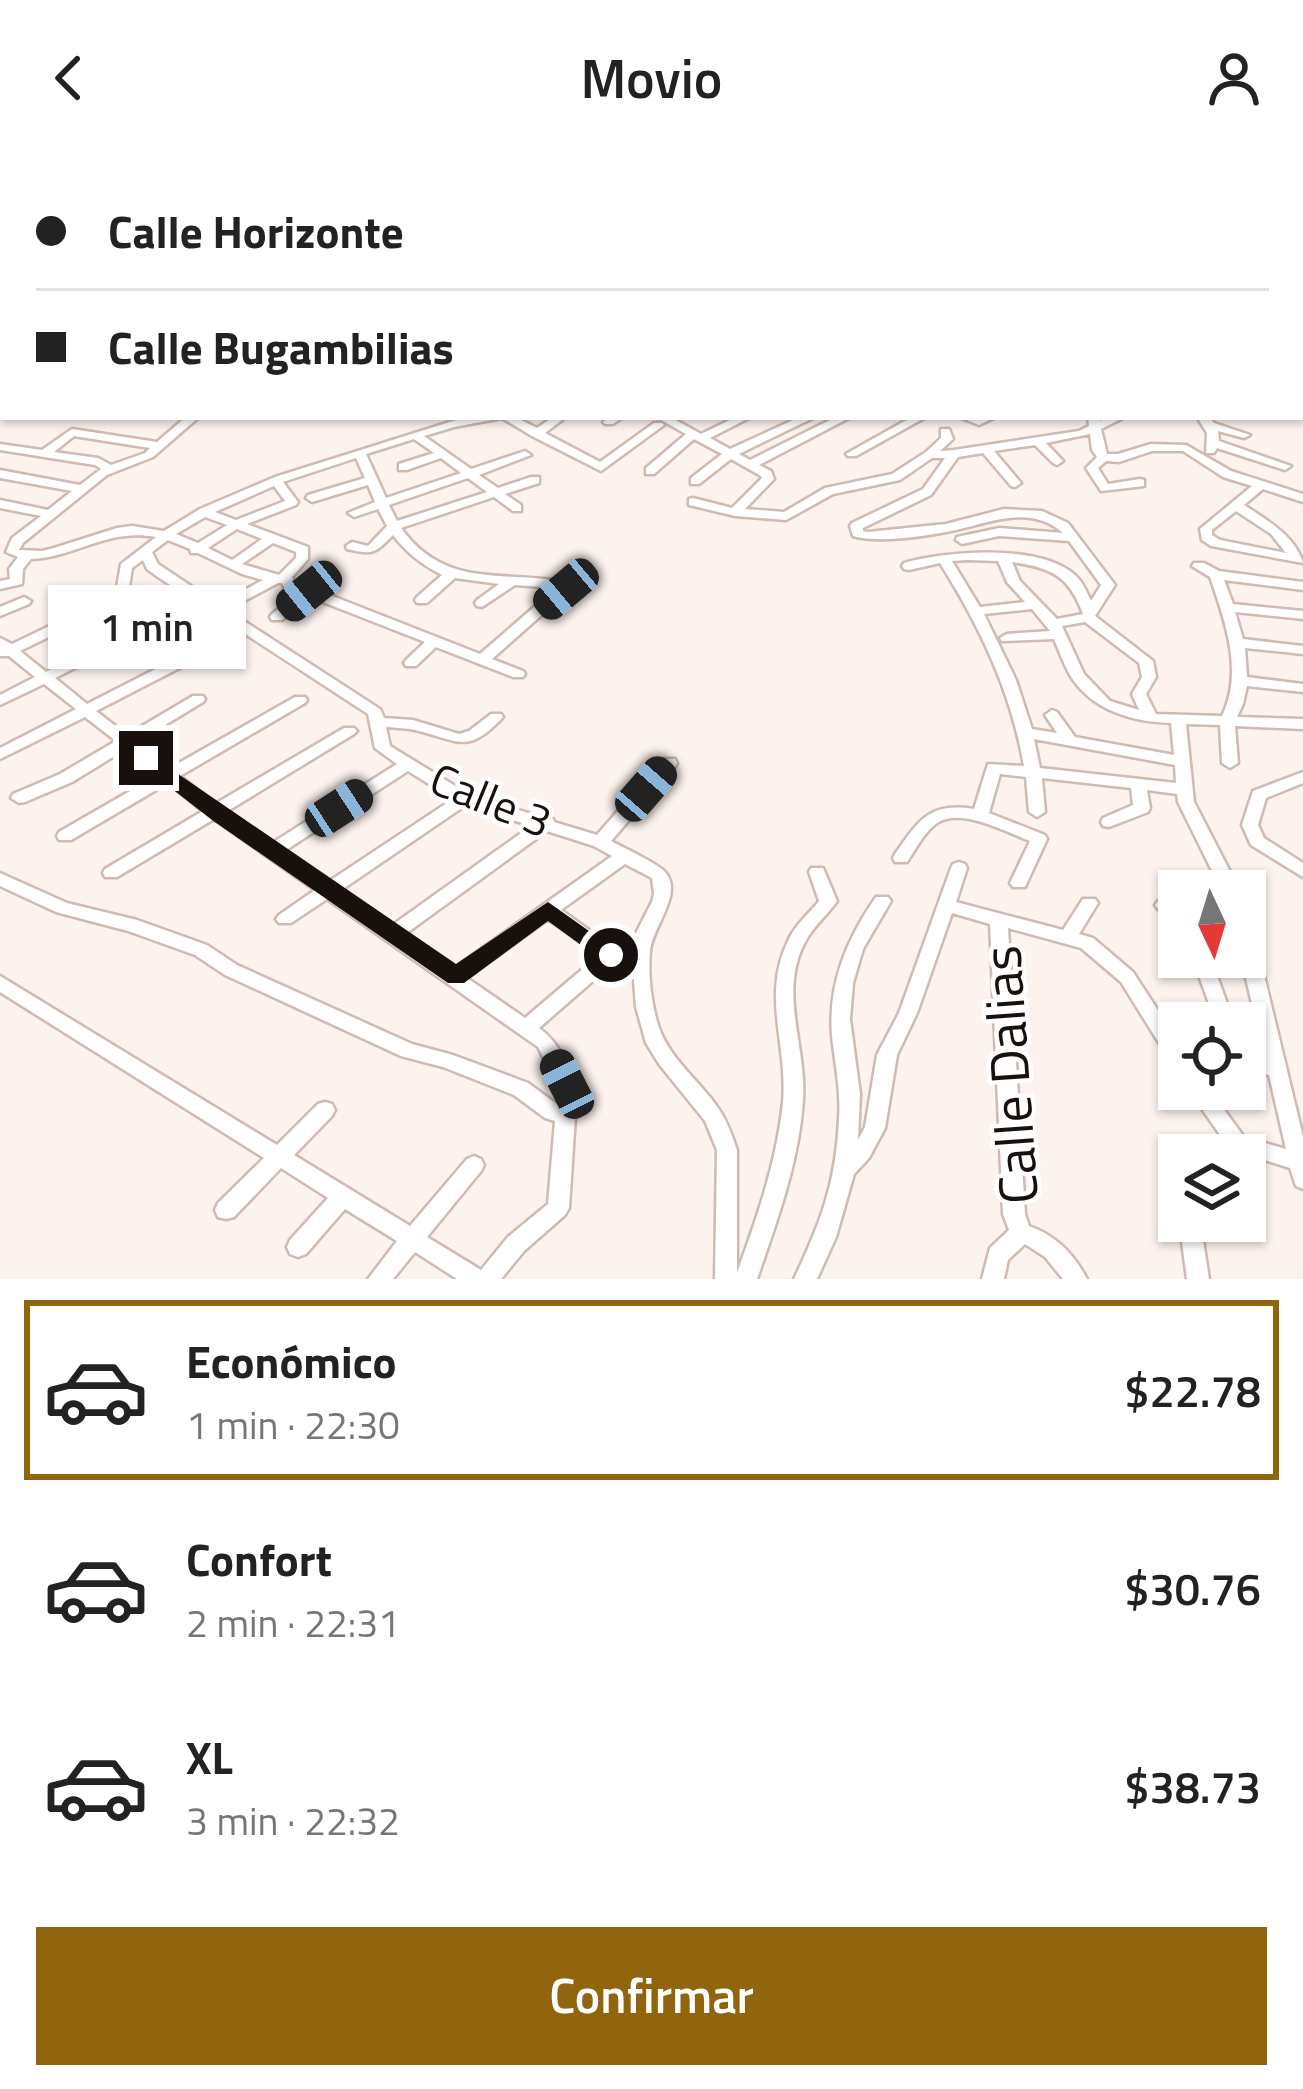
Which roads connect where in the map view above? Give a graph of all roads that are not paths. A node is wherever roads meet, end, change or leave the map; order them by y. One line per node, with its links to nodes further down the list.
1 (190, 420): 21 (street)
2 (463, 420): 16 (street)
3 (512, 420): 15 (street)
4 (556, 420): 15 (street)
5 (669, 420): 15 (street); 17 (street)
6 (737, 420): 17 (street)
7 (779, 420): 13 (street)
8 (802, 420): 13 (street)
9 (839, 420): 35 (street)
10 (913, 420): 28 (street)
11 (1207, 422): 18 (street); 20 (street)
12 (1096, 423): 19 (street); 33 (street)
13 (790, 425): 27 (street)
14 (945, 431): 31 (street)
15 (536, 434)
16 (416, 435): 24 (street); 26 (street)
17 (699, 435): 27 (street); 39 (street)
18 (1244, 435)
19 (1038, 441): 23 (street); 34 (street)
20 (1214, 443): 32 (street); 36 (street)
21 (160, 446): 25 (street); 38 (street)
22 (0, 447): 25 (street)
23 (985, 448): 29 (street); 46 (street)
24 (360, 453): 42 (street); 44 (street)
25 (43, 454): 38 (street)
26 (443, 454): 37 (street); 41 (street)
27 (730, 454): 35 (street); 45 (street)
28 (851, 454)
29 (954, 454): 31 (street); 65 (street)
30 (525, 455): 41 (street)
31 (928, 455): 59 (street)
32 (1204, 456): 33 (street); 48 (street)
33 (1103, 457): 47 (street)
34 (1057, 461)
35 (751, 464): 59 (street)
36 (1285, 466)
37 (404, 467)
38 (110, 470): 49 (street)
39 (650, 472)
40 (0, 474): 49 (street)
41 (470, 474): 50 (street); 54 (street)
42 (372, 479): 51 (street); 54 (street)
43 (535, 480): 50 (street)
44 (276, 481): 58 (street); 62 (street)
45 (695, 481)
46 (1015, 483)
47 (1140, 483)
48 (1261, 485): 52 (street); 57 (street)
49 (83, 488): 61 (street)
50 (496, 493): 56 (street); 63 (street)
51 (312, 498)
52 (1303, 499)
53 (693, 502): 59 (street)
54 (383, 503): 60 (street); 63 (street)
55 (0, 505): 61 (street)
56 (517, 508)
57 (1238, 508): 77 (street); 77 (street)
58 (204, 512): 62 (street); 64 (street)
59 (735, 512)
60 (354, 513)
61 (50, 514): 74 (street)
62 (237, 524): 67 (street); 73 (street)
63 (394, 526): 69 (street); 71 (street)
64 (164, 536): 72 (street); 73 (street); 74 (street)
65 (1070, 537): 68 (street); 96 (street)
66 (0, 538): 74 (street)
67 (272, 538): 78 (street); 83 (street)
68 (962, 540)
69 (403, 542): 71 (street); 81 (street)
70 (352, 545): 71 (street)
71 (375, 547)
72 (146, 550): 93 (street); 104 (street)
73 (196, 550): 78 (street)
74 (14, 551): 85 (street)
75 (1004, 557): 76 (street); 91 (street); 96 (street)
76 (944, 559): 79 (street); 94 (street)
77 (1301, 563)
78 (233, 566): 83 (street)
79 (909, 566)
80 (1198, 566): 82 (street)
81 (451, 574): 84 (street); 88 (street)
82 (1216, 575): 86 (street); 92 (street)
83 (279, 580): 87 (street); 93 (street)
84 (511, 581): 90 (street); 107 (street)
85 (0, 585)
86 (1303, 586)
87 (309, 591): 98 (street); 102 (street)
88 (422, 600)
89 (24, 601): 95 (street)
90 (482, 604)
91 (1033, 604): 94 (street); 99 (street)
92 (1227, 607): 97 (street); 103 (street)
93 (219, 609): 122 (street)
94 (978, 611): 125 (street)
95 (0, 612)
96 (1089, 615): 99 (street); 119 (street)
97 (1303, 615)
98 (277, 617)
99 (1056, 629): 101 (street); 119 (street)
100 (135, 632): 110 (street)
101 (1007, 638)
102 (434, 641): 107 (street); 108 (street)
103 (1236, 643): 105 (street); 111 (street)
104 (4, 649): 110 (street)
105 (1303, 650)
106 (192, 656): 116 (street)
107 (482, 659): 109 (street)
108 (411, 663)
109 (518, 674)
110 (46, 678): 115 (street); 116 (street)
111 (1240, 680): 112 (street); 121 (street)
112 (1303, 688)
113 (198, 699): 126 (street)
114 (300, 700): 134 (street)
115 (0, 701)
116 (85, 709): 126 (street); 129 (street)
117 (1052, 715): 127 (street)
118 (496, 717): 122 (street)
119 (1151, 718): 120 (street)
120 (1178, 719): 121 (street); 130 (street)
121 (1227, 721): 123 (street); 132 (street)
122 (379, 722): 133 (street, Calle 3)
123 (1303, 724)
124 (349, 730): 142 (street)
125 (1029, 733): 127 (street); 135 (street)
126 (126, 741): 134 (street); 140 (street)
127 (1071, 742): 128 (street)
128 (1105, 750): 130 (street); 137 (street)
129 (0, 754)
130 (1181, 760): 139 (street)
131 (669, 763): 148 (street)
132 (1230, 763)
133 (407, 764): 141 (street, Calle 3); 149 (street)
134 (167, 775): 142 (street); 147 (street)
135 (1035, 775): 137 (street); 143 (street); 144 (street)
136 (1303, 776): 154 (street)
137 (1113, 783): 138 (street)
138 (1138, 785): 139 (street); 145 (street)
139 (1183, 789): 153 (street)
140 (20, 798)
141 (464, 799): 146 (street, Calle 3); 159 (street)
142 (215, 812): 149 (street); 156 (street)
143 (1036, 812)
144 (980, 817): 151 (street); 158 (street, Calle Dalias)
145 (1108, 823)
146 (547, 824): 148 (street, Calle 3); 166 (street)
147 (65, 836)
148 (600, 842): 150 (street, Calle 3)
149 (272, 851): 159 (street)
150 (626, 855): 163 (street); 168 (street, Calle 3)
151 (901, 858)
152 (958, 868): 162 (street)
153 (1221, 870)
154 (1303, 871)
155 (817, 872): 195 (street)
156 (111, 873)
157 (0, 879): 180 (street)
158 (1019, 884)
159 (333, 890): 165 (street); 166 (street)
160 (882, 901): 183 (street)
161 (1089, 903): 167 (street)
162 (948, 906): 164 (street); 183 (street)
163 (548, 910): 169 (street); 170 (street)
164 (999, 918): 167 (street); 187 (street, Calle Dalias)
165 (285, 919)
166 (392, 934): 170 (street)
167 (1069, 936): 174 (street)
168 (643, 941): 169 (street); 194 (street)
169 (611, 955): 173 (street)
170 (456, 976): 173 (street)
171 (1255, 978): 176 (street)
172 (0, 983): 181 (street)
173 (528, 1026): 180 (street)
174 (1158, 1026)
175 (1266, 1067): 176 (street)
176 (1277, 1069): 177 (street)
177 (1294, 1104): 184 (street)
178 (325, 1110): 181 (street)
179 (1213, 1110): 184 (street)
180 (565, 1115): 193 (street)
181 (279, 1157): 185 (street); 186 (street)
182 (473, 1165): 188 (street)
183 (845, 1169): 196 (street)
184 (1301, 1171)
185 (343, 1196): 188 (street); 190 (street)
186 (226, 1210)
187 (1021, 1233): 197 (street); 198 (street)
188 (413, 1236): 191 (street); 192 (street)
189 (1192, 1242): 199 (street)
190 (298, 1247)
191 (379, 1279)
192 (476, 1279)
193 (487, 1279)
194 (726, 1279)
195 (746, 1279)
196 (806, 1279)
197 (993, 1279)
198 (1076, 1279)
199 (1198, 1279)

